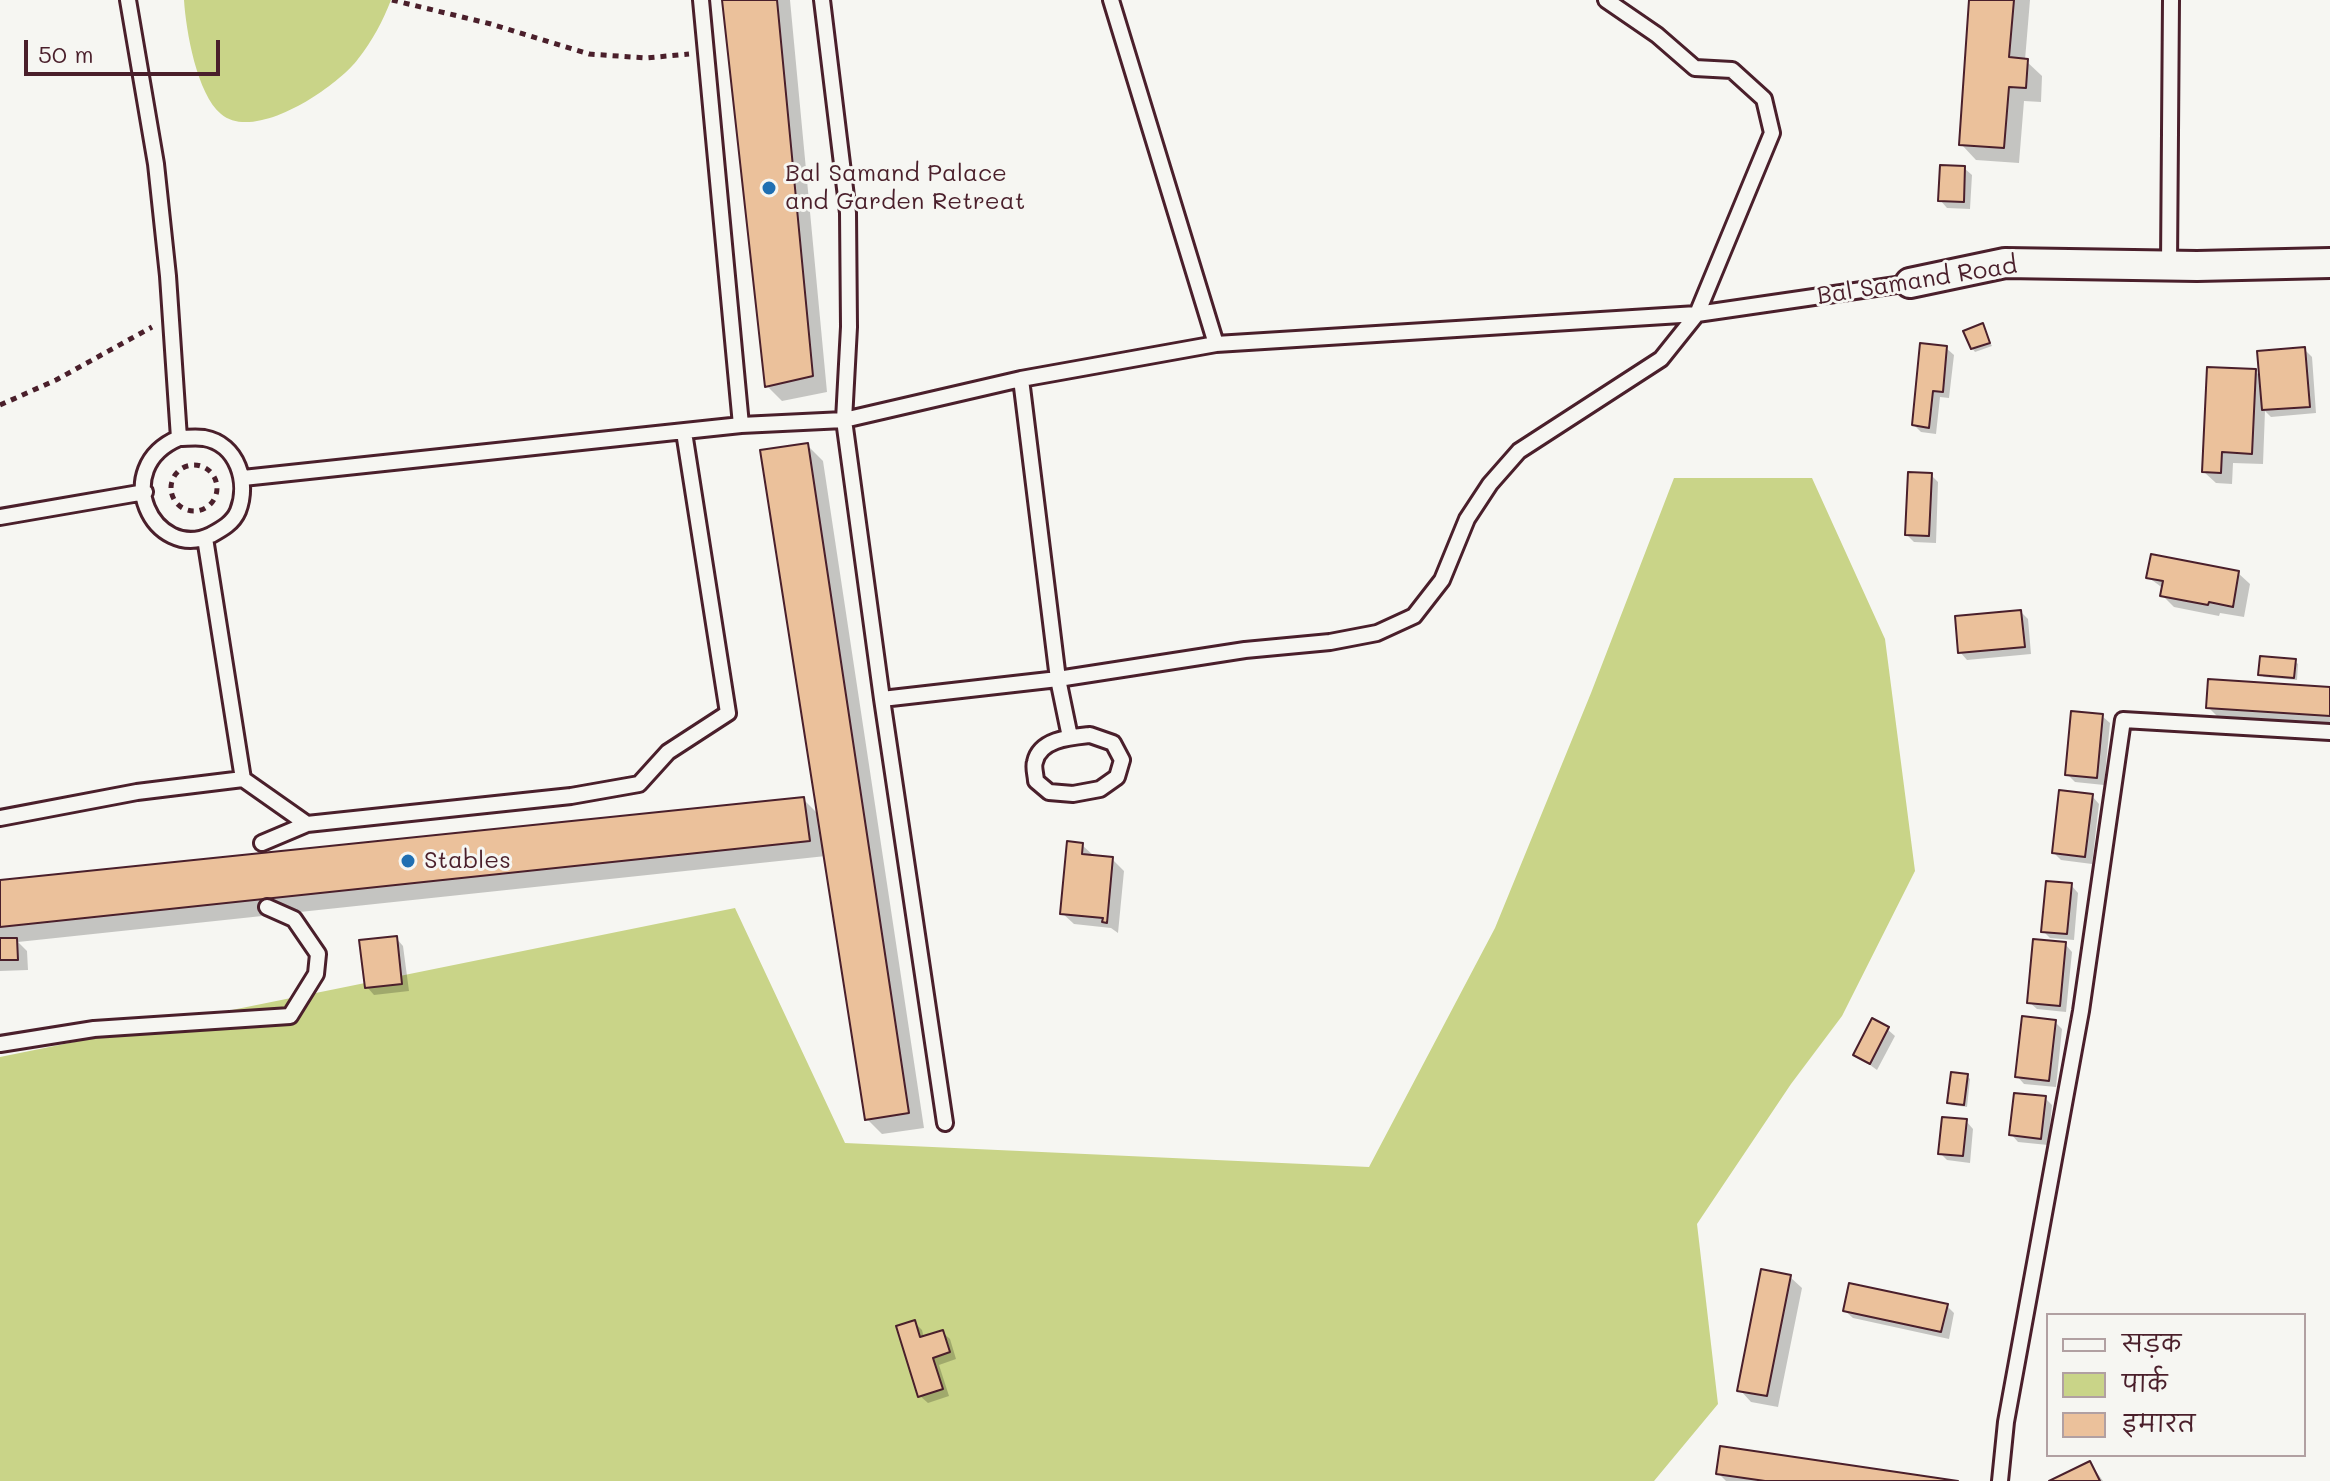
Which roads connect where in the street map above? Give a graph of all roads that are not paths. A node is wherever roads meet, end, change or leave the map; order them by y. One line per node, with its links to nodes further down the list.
1 (128, 0): 16 (lane)
2 (701, 0): 14 (lane)
3 (822, 0): 13 (lane)
4 (1111, 0): 11 (lane)
5 (1606, 0): 10 (lane)
6 (2171, 0): 8 (lane)
7 (2330, 263): 8 (street, Bal Samand Road)
8 (2169, 265): 9 (street, Bal Samand Road)
9 (1910, 283): 10 (lane, Bal Samand Road)
10 (1697, 314): 11 (lane, Bal Samand Road); 21 (lane)
11 (1216, 344): 12 (lane, Bal Samand Road)
12 (1021, 379): 13 (lane, Bal Samand Road); 21 (lane)
13 (844, 420): 14 (lane, Bal Samand Road); 22 (lane)
14 (741, 425): 15 (lane, Bal Samand Road)
15 (684, 432): 17 (lane, Bal Samand Road); 27 (lane)
16 (179, 438): 17 (lane); 18 (lane)
17 (243, 478): 20 (lane)
18 (145, 492): 19 (lane); 20 (lane)
19 (0, 517)
20 (205, 538): 25 (lane)
21 (1058, 679): 22 (lane); 24 (lane)
22 (882, 699): 31 (lane)
23 (2330, 732): 32 (lane)
24 (1070, 737): 24 (lane)
25 (243, 779): 26 (lane); 27 (lane)
26 (0, 818)
27 (307, 824): 28 (lane)
28 (262, 843)
29 (267, 907): 30 (lane)
30 (0, 1044)
31 (945, 1123)
32 (2000, 1481)

